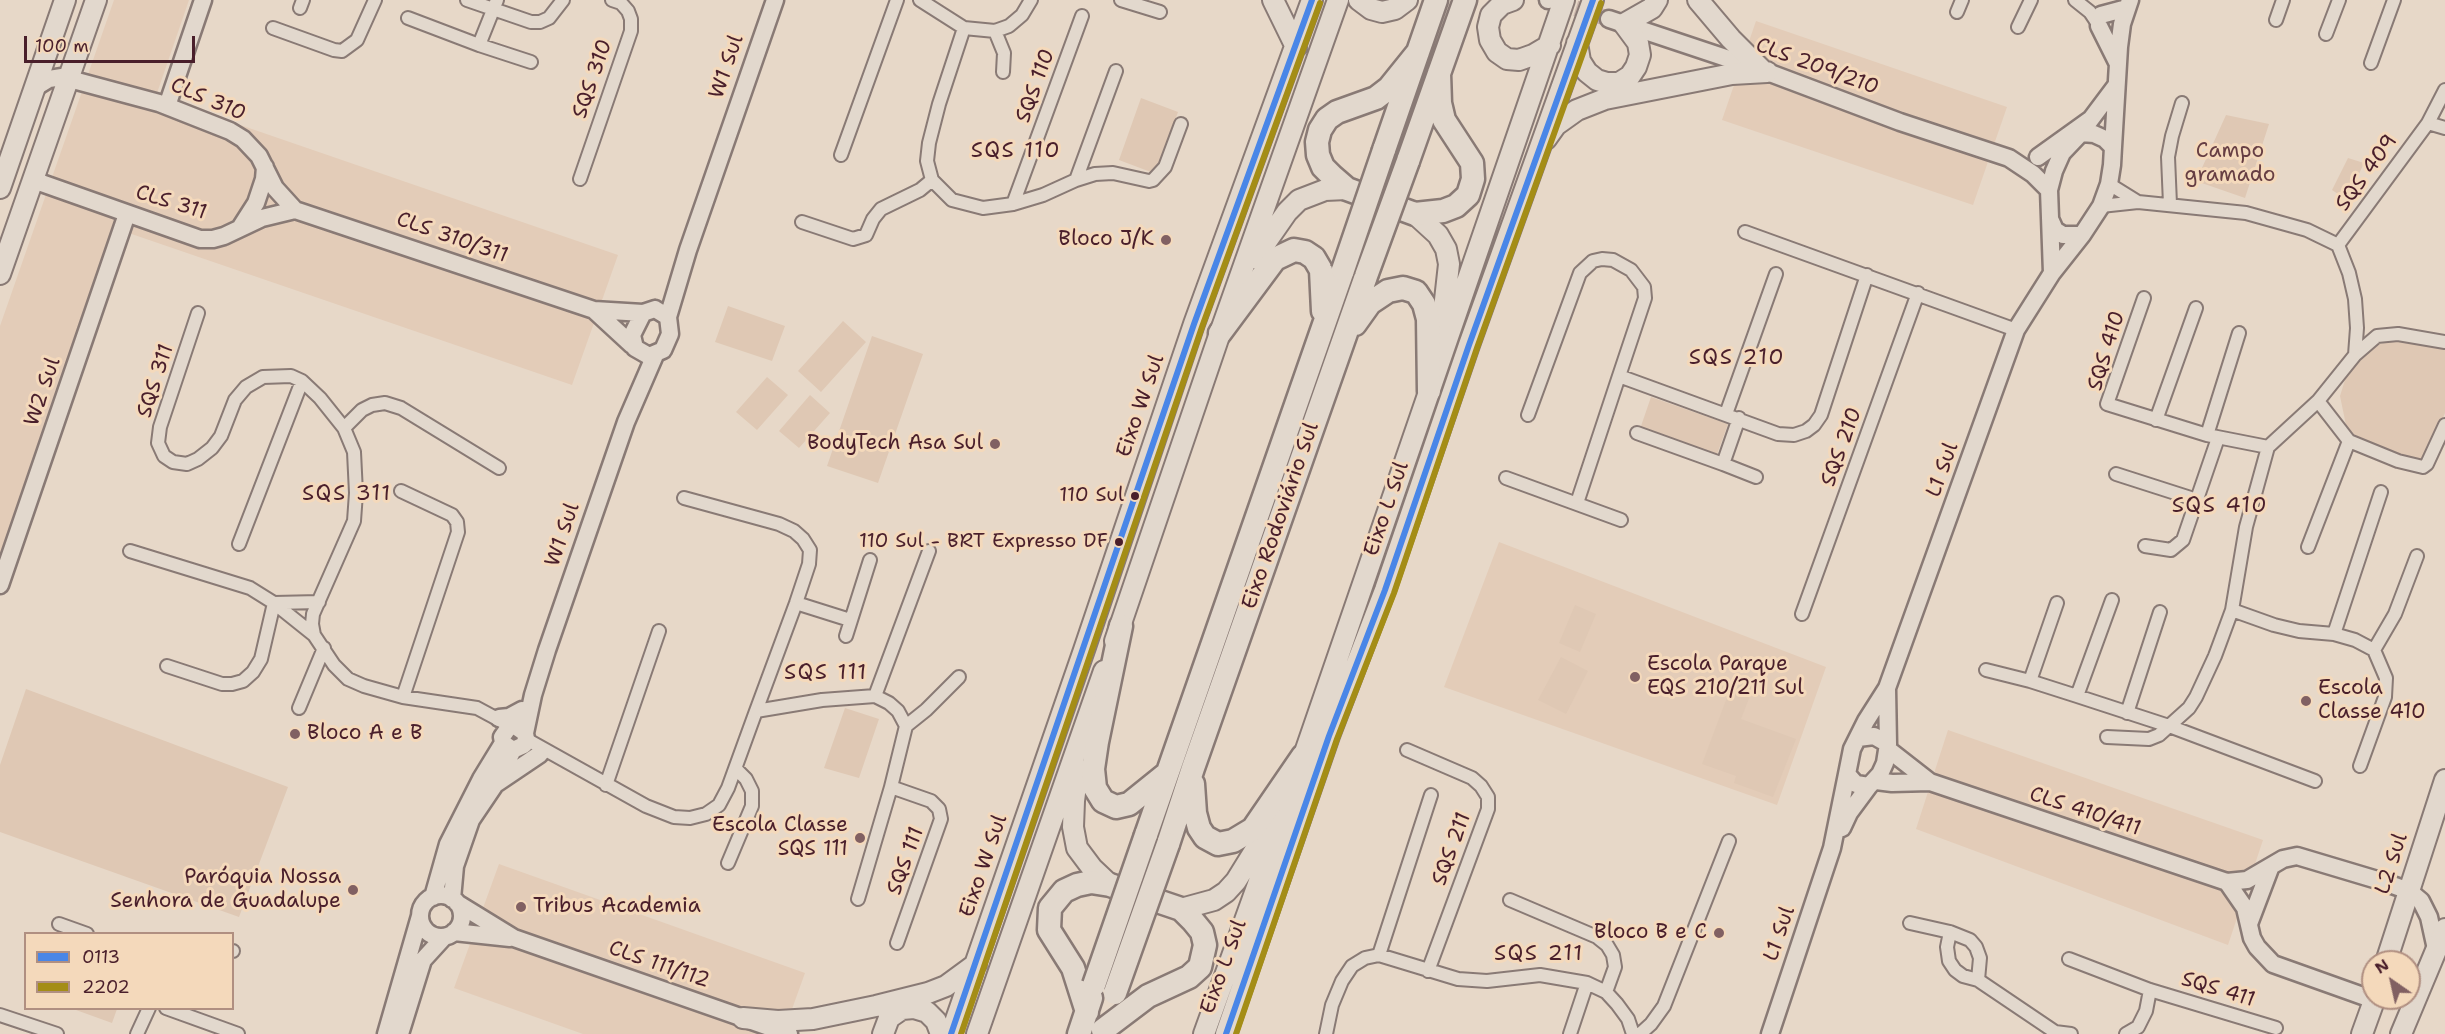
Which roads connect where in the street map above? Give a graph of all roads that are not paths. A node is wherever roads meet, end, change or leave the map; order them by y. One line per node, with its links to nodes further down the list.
1 (65, 0): 58 (main road)
2 (96, 0): 57 (main road)
3 (203, 0): 62 (street)
4 (467, 0): 31 (street)
5 (563, 0): 31 (street)
6 (612, 0): 74 (street, SQS 310)
7 (897, 0): 70 (street)
8 (920, 0): 42 (street)
9 (1031, 0): 43 (street)
10 (1120, 0): 33 (street)
11 (1273, 0): 48 (main road)
12 (1312, 0): 48 (main road, Eixo W Sul)
13 (1338, 0): 100 (main road)
14 (1359, 0): 15 (main road)
15 (1407, 0)
16 (1436, 0): 49 (highway, Eixo Rodoviário Sul)
17 (1465, 0): 56 (highway, Eixo Rodoviário Sul)
18 (1514, 0): 47 (main road)
19 (1564, 0): 47 (main road, Eixo L Sul)
20 (1593, 0): 45 (main road, Eixo L Sul)
21 (1657, 0): 39 (main road)
22 (1698, 0): 54 (main road)
23 (1962, 0): 34 (street)
24 (2031, 0): 40 (street)
25 (2075, 0): 37 (street)
26 (2283, 0): 38 (street)
27 (2339, 0): 44 (street)
28 (2394, 0): 52 (street)
29 (373, 3): 41 (street)
30 (771, 4): 95 (street, W1 Sul)
31 (495, 5): 46 (street)
32 (2126, 11): 37 (street); 50 (street)
33 (1160, 12)
34 (1957, 12)
35 (1082, 16): 83 (street, SQS 110)
36 (408, 18): 46 (street)
37 (2097, 18): 50 (street)
38 (2276, 20)
39 (1617, 21): 45 (main road); 54 (street, CLS 209/210)
40 (2018, 27)
41 (273, 28)
42 (964, 28): 43 (street); 76 (street)
43 (995, 31): 55 (street)
44 (2326, 34)
45 (1576, 43): 68 (main road, Eixo L Sul)
46 (479, 45): 51 (street)
47 (1550, 45): 117 (main road, Eixo L Sul)
48 (1296, 47): 233 (main road, Eixo W Sul)
49 (1418, 52): 80 (highway); 108 (highway, Eixo Rodoviário Sul, bridge)
50 (2118, 54): 59 (street)
51 (531, 62)
52 (2371, 63)
53 (1116, 71): 77 (street)
54 (1765, 71): 68 (main road); 72 (street, CLS 209/210)
55 (1003, 72)
56 (1438, 72): 88 (highway); 112 (highway, Eixo Rodoviário Sul, bridge)
57 (69, 78): 58 (street, CLS 310); 62 (street, CLS 310); 75 (main road)
58 (36, 87): 79 (main road)
59 (2115, 87): 65 (street); 67 (street)
60 (2445, 90): 63 (street, SQS 409)
61 (2182, 103): 84 (street)
62 (166, 106): 73 (street, CLS 310)
63 (2428, 123): 66 (street); 94 (street, SQS 409)
64 (1181, 124): 77 (street)
65 (2086, 126): 67 (street); 69 (street); 71 (street)
66 (2445, 128)
67 (2113, 147): 78 (street, L1 Sul)
68 (1538, 151): 263 (main road, Eixo L Sul)
69 (2062, 153): 71 (street, CLS 209/210); 81 (street)
70 (841, 155)
71 (2038, 157): 72 (street, CLS 209/210)
72 (2009, 158): 81 (street, CLS 209/210)
73 (265, 166): 86 (street, CLS 310); 91 (street)
74 (580, 179)
75 (33, 180): 87 (street, CLS 311); 97 (main road)
76 (932, 180): 83 (street); 90 (street)
77 (1076, 180): 83 (street)
78 (2109, 184): 82 (street); 85 (street, L1 Sul)
79 (0, 188)
80 (1347, 189): 88 (highway); 100 (main road)
81 (2049, 190): 89 (street)
82 (2138, 202): 84 (street); 85 (street)
83 (1013, 204)
84 (2170, 204): 94 (street)
85 (2101, 206): 93 (street, L1 Sul)
86 (295, 210): 91 (street, CLS 311); 104 (street, CLS 310/311)
87 (128, 214): 91 (street, CLS 311); 151 (street, W2 Sul)
88 (1415, 214): 117 (main road)
89 (2051, 221): 93 (street); 96 (street)
90 (802, 222)
91 (238, 231)
92 (1745, 232): 99 (street)
93 (2082, 235): 96 (street, L1 Sul)
94 (2338, 245): 116 (street)
95 (681, 272): 105 (street, W1 Sul); 107 (street, W1 Sul)
96 (2052, 273): 109 (street, L1 Sul)
97 (0, 274)
98 (1776, 274): 123 (street)
99 (1867, 275): 101 (street); 125 (street, SQS 210)
100 (1237, 285): 110 (main road)
101 (1918, 294): 109 (street); 159 (street, SQS 210)
102 (2144, 298): 126 (street, SQS 410)
103 (2196, 308): 126 (street)
104 (594, 310): 105 (street, CLS 310/311); 114 (street, CLS 310/311)
105 (646, 312): 107 (street); 114 (street)
106 (198, 313): 119 (street, SQS 311)
107 (668, 317): 115 (street)
108 (1324, 322): 110 (highway); 195 (highway, Eixo Rodoviário Sul)
109 (2016, 330): 172 (street, L1 Sul)
110 (1220, 333): 161 (main road)
111 (2239, 333): 130 (street)
112 (1343, 340): 121 (highway); 193 (highway, Eixo Rodoviário Sul)
113 (2445, 342): 116 (street)
114 (635, 348): 115 (street); 120 (street, W1 Sul)
115 (656, 354): 120 (street, W1 Sul)
116 (2355, 355): 122 (street)
117 (1441, 357): 121 (main road, Eixo L Sul)
118 (1619, 376): 123 (street, SQS 210); 124 (street); 142 (street)
119 (302, 381): 128 (street); 144 (street)
120 (639, 391): 173 (street, W1 Sul)
121 (1429, 391): 190 (main road, Eixo L Sul)
122 (2319, 401): 131 (street); 132 (street)
123 (1726, 414): 125 (street, SQS 210)
124 (1528, 415)
125 (1739, 418): 133 (street)
126 (2156, 420): 130 (street, SQS 410)
127 (2445, 425): 131 (street)
128 (344, 428): 134 (street); 153 (street)
129 (1637, 434): 133 (street)
130 (2212, 436): 132 (street, SQS 410); 141 (street)
131 (2349, 441): 146 (street)
132 (2268, 447): 157 (street)
133 (1723, 464): 136 (street)
134 (499, 468)
135 (2116, 474): 141 (street)
136 (1756, 477)
137 (1506, 478): 142 (street)
138 (401, 491): 176 (street)
139 (2381, 492): 163 (street)
140 (684, 498): 155 (street)
141 (2196, 500): 145 (street)
142 (1577, 504): 143 (street)
143 (1621, 520)
144 (239, 544)
145 (2145, 546)
146 (2308, 547)
147 (130, 551): 154 (street)
148 (929, 551): 174 (street)
149 (2417, 556): 167 (street)
150 (870, 560): 160 (street)
151 (0, 585)
152 (2112, 600): 175 (street)
153 (319, 602): 154 (street); 164 (street)
154 (274, 603): 164 (street); 168 (street)
155 (796, 603): 160 (street); 178 (street)
156 (2057, 603): 171 (street)
157 (2232, 610): 163 (street); 182 (street)
158 (2160, 612): 179 (street)
159 (1802, 614)
160 (850, 620): 165 (street)
161 (1121, 626): 183 (main road); 195 (highway)
162 (659, 631): 202 (street)
163 (2334, 634): 167 (street)
164 (314, 635): 166 (street)
165 (846, 636)
166 (324, 648): 176 (street); 177 (street)
167 (2374, 650): 192 (street)
168 (167, 666)
169 (1986, 670): 171 (street)
170 (959, 677): 181 (street)
171 (2031, 681): 175 (street)
172 (1887, 688): 180 (street, L1 Sul); 187 (street, L1 Sul)
173 (533, 695): 184 (street, W1 Sul); 184 (street, W1 Sul)
174 (875, 696): 178 (street); 181 (street)
175 (2077, 696): 179 (street)
176 (403, 697): 184 (street)
177 (299, 708)
178 (756, 711): 194 (street)
179 (2127, 713): 182 (street)
180 (1866, 721): 186 (street, L1 Sul); 206 (street)
181 (906, 726): 203 (street, SQS 111)
182 (2169, 726): 185 (street); 198 (street)
183 (1083, 729): 212 (main road); 260 (main road)
184 (510, 734): 189 (street); 191 (street); 200 (street, W1 Sul); 214 (street, W1 Sul)
185 (2107, 737)
186 (1858, 738): 187 (street); 196 (street)
187 (1888, 747): 199 (street, CLS 410/411); 201 (street)
188 (1407, 750): 234 (street, SQS 211)
189 (540, 754): 191 (street); 200 (street)
190 (1303, 756): 193 (highway); 204 (main road, Eixo L Sul)
191 (560, 757): 202 (street)
192 (2360, 765)
193 (1193, 768): 237 (highway, Eixo Rodoviário Sul, bridge)
194 (736, 769): 202 (street); 209 (street)
195 (1166, 774): 237 (highway, Eixo Rodoviário Sul, bridge)
196 (1847, 774): 201 (street); 206 (street, L1 Sul)
197 (2445, 780): 213 (main road, L2 Sul)
198 (2315, 781)
199 (1930, 782): 201 (street, CLS 410/411); 211 (street, CLS 410/411)
200 (496, 783): 217 (street, W1 Sul)
201 (1872, 784): 208 (street, L1 Sul)
202 (606, 785)
203 (891, 787): 215 (street, SQS 111); 228 (street, SQS 111)
204 (1291, 794): 218 (main road); 262 (main road, Eixo L Sul)
205 (1431, 795): 231 (street, SQS 211)
206 (1838, 819): 208 (street, L1 Sul)
207 (1729, 841): 267 (street)
208 (1833, 848): 268 (street, L1 Sul)
209 (728, 863)
210 (2271, 866): 211 (street); 213 (street); 222 (street)
211 (2227, 882): 222 (street)
212 (1110, 885): 218 (highway); 244 (highway)
213 (2409, 891): 229 (main road, L2 Sul); 230 (street)
214 (433, 897): 217 (street); 219 (street)
215 (858, 898)
216 (1510, 900): 239 (street)
217 (454, 901): 226 (street); 227 (street, CLS 111/112)
218 (1182, 909): 248 (highway)
219 (420, 916): 226 (street); 253 (street)
220 (1910, 923): 225 (street)
221 (59, 924): 224 (street)
222 (2249, 924): 240 (street)
223 (2445, 929): 230 (main road)
224 (84, 932)
225 (1950, 932): 235 (street); 235 (street)
226 (449, 935): 227 (street, CLS 111/112); 254 (street)
227 (514, 938): 246 (street, CLS 111/112)
228 (897, 944)
229 (2390, 950)
230 (2436, 950): 272 (main road)
231 (1379, 955): 234 (street); 264 (street)
232 (2069, 959): 238 (street, SQS 411)
233 (976, 964): 246 (main road); 259 (main road, Eixo W Sul)
234 (1428, 970): 236 (street)
235 (1978, 980): 249 (street)
236 (1587, 983): 239 (street); 265 (street)
237 (1105, 989): 244 (highway, Eixo Rodoviário Sul); 248 (highway, Eixo Rodoviário Sul)
238 (2150, 990): 247 (street, SQS 411); 270 (street, SQS 411)
239 (1606, 992): 266 (street)
240 (2361, 994)
241 (148, 1010): 251 (street)
242 (172, 1010): 252 (street)
243 (2371, 1010): 271 (main road)
244 (1087, 1012): 261 (highway, Eixo Rodoviário Sul)
245 (0, 1015): 250 (street)
246 (740, 1017): 255 (main road); 256 (street, CLS 111/112)
247 (2276, 1028)
248 (1103, 1032)
249 (2055, 1033): 269 (street)
250 (57, 1034)
251 (137, 1034)
252 (238, 1034)
253 (386, 1034)
254 (400, 1034)
255 (762, 1034)
256 (789, 1034)
257 (883, 1034): 258 (main road)
258 (941, 1034)
259 (951, 1034)
260 (977, 1034)
261 (1079, 1034)
262 (1204, 1034)
263 (1226, 1034)
264 (1326, 1034)
265 (1570, 1034)
266 (1633, 1034)
267 (1640, 1034)
268 (1770, 1034)
269 (2071, 1034)
270 (2126, 1034)
271 (2362, 1034)
272 (2401, 1034)

